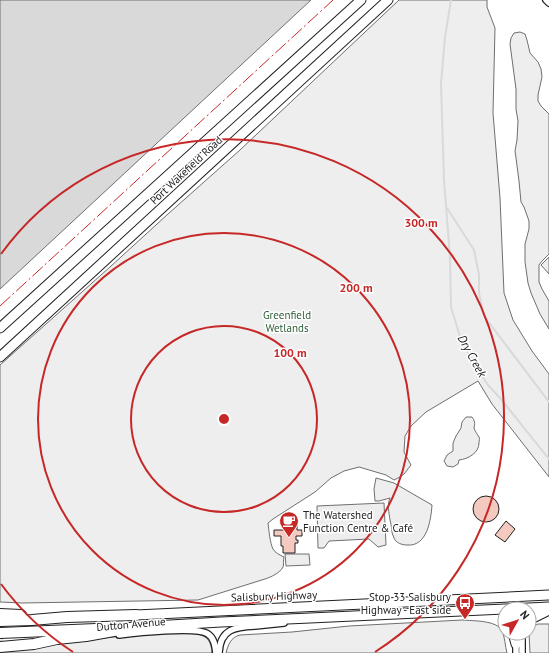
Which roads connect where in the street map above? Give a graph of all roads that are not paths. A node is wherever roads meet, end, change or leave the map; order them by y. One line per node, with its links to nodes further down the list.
1 (361, 0): 5 (highway, Port Wakefield Road)
2 (388, 0): 6 (highway, Port Wakefield Road)
3 (546, 0): 4 (street)
4 (549, 3)
5 (0, 328)
6 (0, 357)
7 (549, 595): 8 (highway, Salisbury Highway)
8 (516, 597): 9 (highway); 10 (highway, Salisbury Highway)
9 (517, 601)
10 (310, 607): 16 (highway, Salisbury Highway); 19 (highway)
11 (549, 607): 12 (highway)
12 (537, 608)
13 (496, 609): 19 (highway)
14 (549, 610): 17 (highway)
15 (0, 614): 18 (highway)
16 (136, 614): 18 (highway, Salisbury Highway)
17 (537, 616)
18 (67, 617): 20 (highway, Salisbury Highway)
19 (310, 618): 21 (highway); 26 (street, Dutton Avenue)
20 (0, 621)
21 (136, 627): 22 (highway); 24 (highway)
22 (0, 632)
23 (522, 641): 27 (street)
24 (34, 644): 25 (highway); 26 (street, Dutton Avenue)
25 (0, 647)
26 (217, 653)
27 (522, 653)

